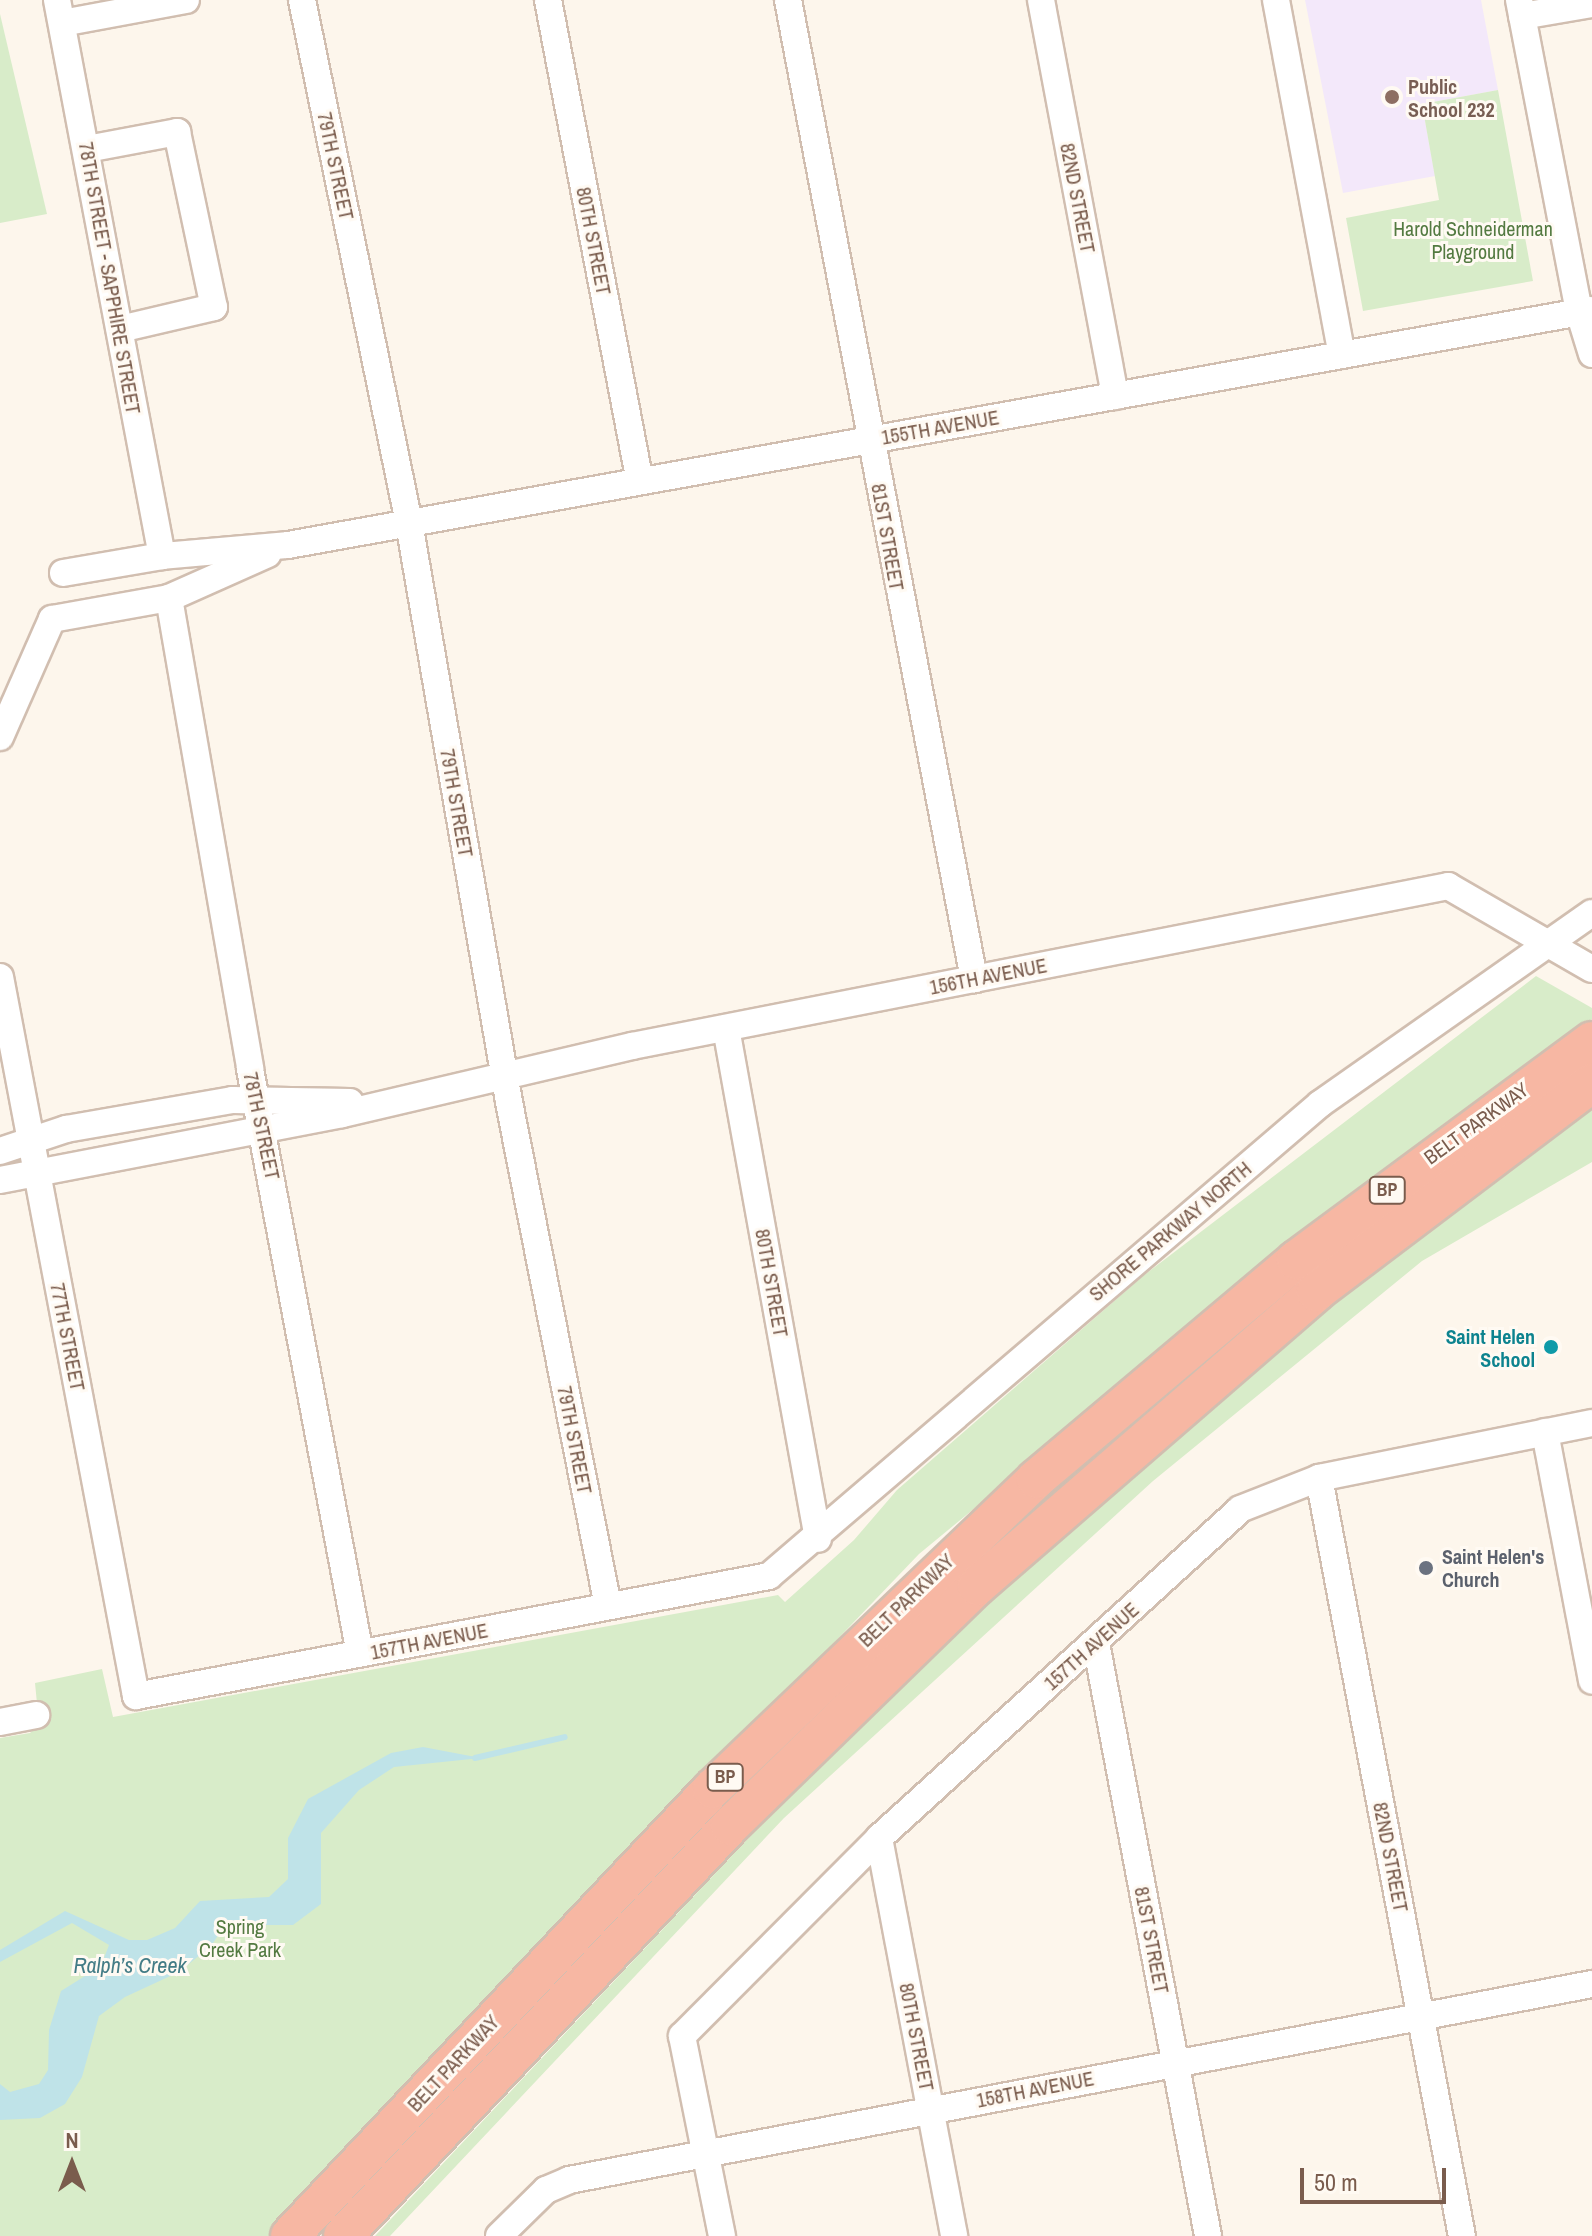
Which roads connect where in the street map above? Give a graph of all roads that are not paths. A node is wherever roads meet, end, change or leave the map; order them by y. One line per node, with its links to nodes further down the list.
1 (186, 0): 9 (street)
2 (302, 0): 18 (street, 79TH STREET)
3 (548, 0): 17 (street, 80TH STREET)
4 (788, 0): 16 (street, 81ST STREET)
5 (1041, 0): 15 (street, 82ND STREET)
6 (1276, 0): 14 (street)
7 (1592, 4): 8 (street)
8 (1520, 8): 11 (street)
9 (60, 12): 10 (street, 78TH STREET - SAPPHIRE STREET)
10 (87, 149): 12 (street, 78TH STREET - SAPPHIRE STREET); 12 (street)
11 (1586, 311): 13 (street); 14 (street, 155TH AVENUE)
12 (120, 329): 20 (street, 78TH STREET - SAPPHIRE STREET)
13 (1592, 354)
14 (1342, 355): 15 (street, 155TH AVENUE)
15 (1115, 396): 16 (street, 155TH AVENUE)
16 (871, 440): 17 (street, 155TH AVENUE); 28 (street, 81ST STREET)
17 (640, 481): 18 (street, 155TH AVENUE)
18 (409, 523): 19 (street, 155TH AVENUE); 31 (street, 79TH STREET)
19 (288, 545): 20 (street, 155TH AVENUE); 22 (street, 155TH AVENUE)
20 (162, 556): 21 (street, 155TH AVENUE)
21 (63, 573)
22 (169, 598): 23 (street, 155TH AVENUE); 33 (street, 78TH STREET)
23 (0, 737)
24 (1592, 913): 25 (street, SHORE PARKWAY NORTH)
25 (1547, 945): 26 (street, 156TH AVENUE); 28 (street, 156TH AVENUE); 43 (street, SHORE PARKWAY NORTH)
26 (1592, 969)
27 (0, 977): 36 (street, 77TH STREET)
28 (974, 979): 29 (street, 156TH AVENUE)
29 (726, 1028): 31 (street, 156TH AVENUE); 43 (street, 80TH STREET)
30 (1592, 1041): 58 (highway, BELT PARKWAY / BP)
31 (506, 1075): 34 (street, 156TH AVENUE); 45 (street, 79TH STREET)
32 (1592, 1083): 59 (highway, BELT PARKWAY / BP)
33 (257, 1097): 34 (street, 156TH AVENUE); 35 (street, 78TH STREET); 36 (street, 156TH AVENUE)
34 (366, 1105): 35 (street, 156TH AVENUE)
35 (264, 1129): 38 (street, 156TH AVENUE); 47 (street, 78TH STREET)
36 (30, 1140): 37 (street, 156TH AVENUE); 38 (street, 77TH STREET)
37 (0, 1151)
38 (36, 1172): 39 (street, 156TH AVENUE); 49 (street, 77TH STREET)
39 (0, 1180)
40 (1592, 1423): 41 (street, 157TH AVENUE)
41 (1545, 1432): 42 (street, 157TH AVENUE); 48 (street)
42 (1319, 1478): 46 (street, 157TH AVENUE); 54 (street, 82ND STREET)
43 (818, 1539): 44 (street, SHORE PARKWAY NORTH)
44 (769, 1576): 45 (street, 157TH AVENUE)
45 (608, 1606): 47 (street, 157TH AVENUE)
46 (1096, 1643): 52 (street, 157TH AVENUE); 55 (street, 81ST STREET)
47 (360, 1654): 49 (street, 157TH AVENUE)
48 (1592, 1681)
49 (136, 1696)
50 (36, 1715): 51 (street)
51 (0, 1722)
52 (879, 1838): 56 (street, 80TH STREET); 57 (street, 157TH AVENUE)
53 (1592, 1984): 54 (street, 158TH AVENUE)
54 (1421, 2017): 55 (street, 158TH AVENUE); 64 (street, 82ND STREET)
55 (1176, 2063): 56 (street, 158TH AVENUE); 63 (street, 81ST STREET)
56 (930, 2109): 57 (street, 158TH AVENUE); 62 (street, 80TH STREET)
57 (707, 2153): 60 (street, 158TH AVENUE); 61 (street)
58 (290, 2236)
59 (343, 2236)
60 (499, 2236)
61 (722, 2236)
62 (954, 2236)
63 (1208, 2236)
64 (1462, 2236)

